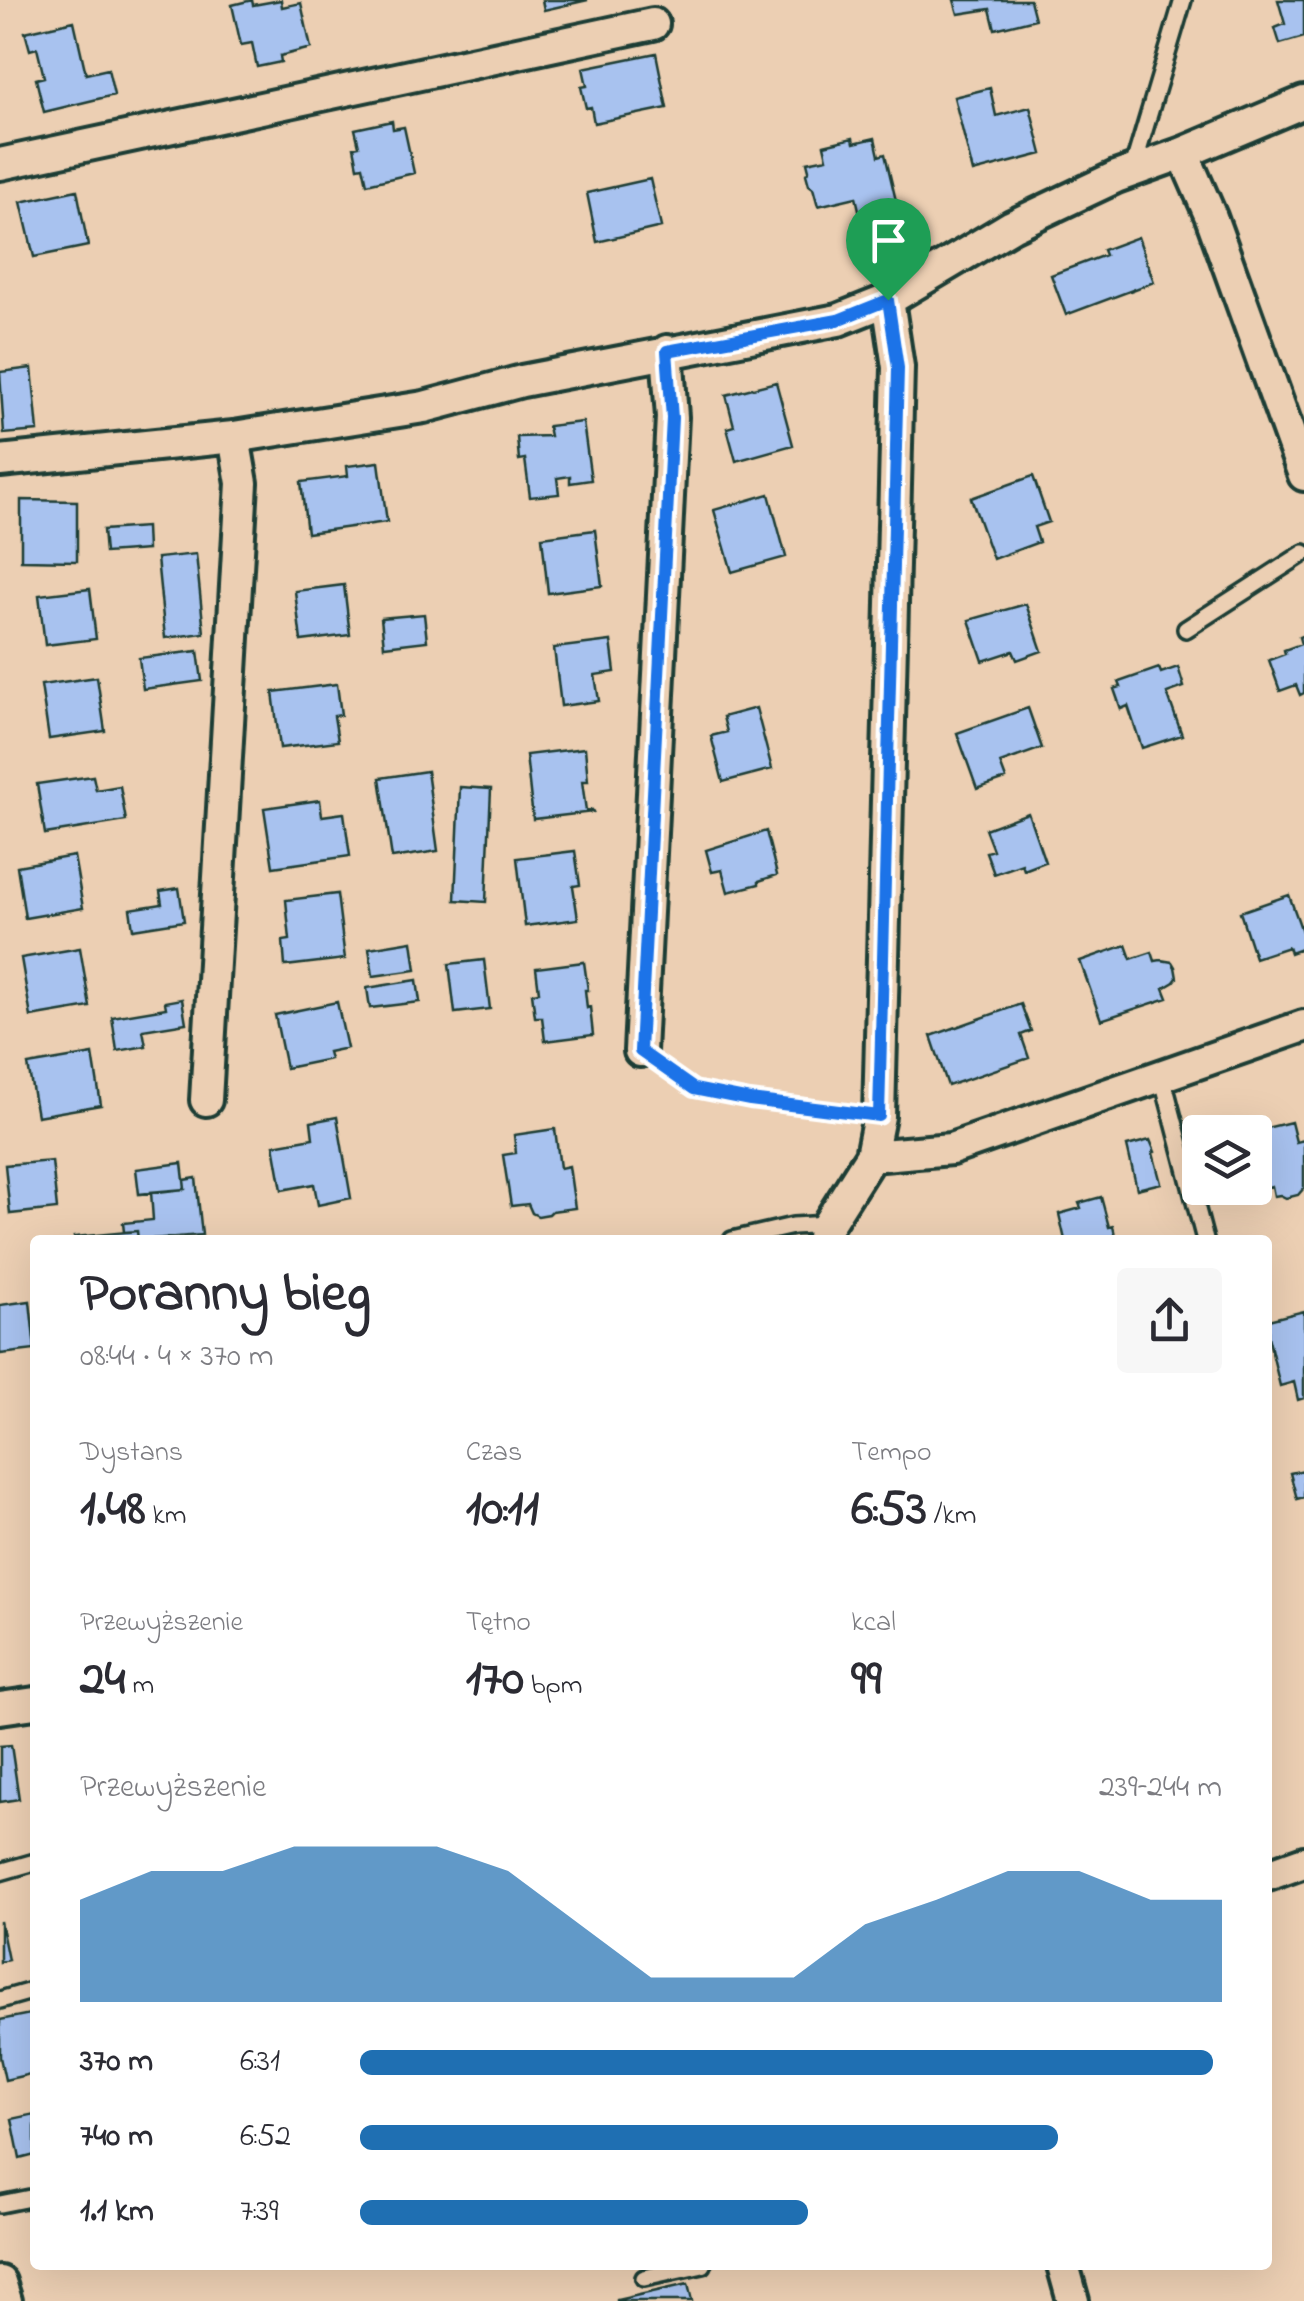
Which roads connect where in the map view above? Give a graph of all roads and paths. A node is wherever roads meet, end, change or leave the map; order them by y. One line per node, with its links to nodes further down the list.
1 (1183, 0): 6 (lane)
2 (654, 24): 5 (street)
3 (1304, 102): 4 (street)
4 (1183, 153): 6 (street); 11 (street)
5 (0, 164)
6 (1132, 170): 7 (street)
7 (888, 300): 8 (street); 18 (street)
8 (667, 351): 9 (street); 15 (street)
9 (234, 436): 10 (street); 17 (street)
10 (0, 461)
11 (1304, 475)
12 (1304, 554): 13 (lane)
13 (1186, 628)
14 (1304, 1026): 16 (street)
15 (640, 1051): 18 (path)
16 (1162, 1076): 19 (street); 22 (lane)
17 (206, 1100)
18 (879, 1116): 19 (street)
19 (871, 1156): 20 (street)
20 (825, 1232): 21 (lane)
21 (754, 1235)
22 (1204, 1235)
23 (30, 1704): 24 (street)
24 (0, 1708)
25 (1304, 1862): 28 (street)
26 (30, 1863): 27 (lane)
27 (0, 1872)
28 (1272, 1874)
29 (30, 1991): 30 (lane)
30 (0, 2000)
31 (30, 2198): 32 (lane)
32 (0, 2204)
33 (680, 2270): 35 (lane)
34 (1064, 2270): 38 (street)
35 (644, 2278)
36 (0, 2282): 37 (street)
37 (6, 2301)
38 (1073, 2301)

